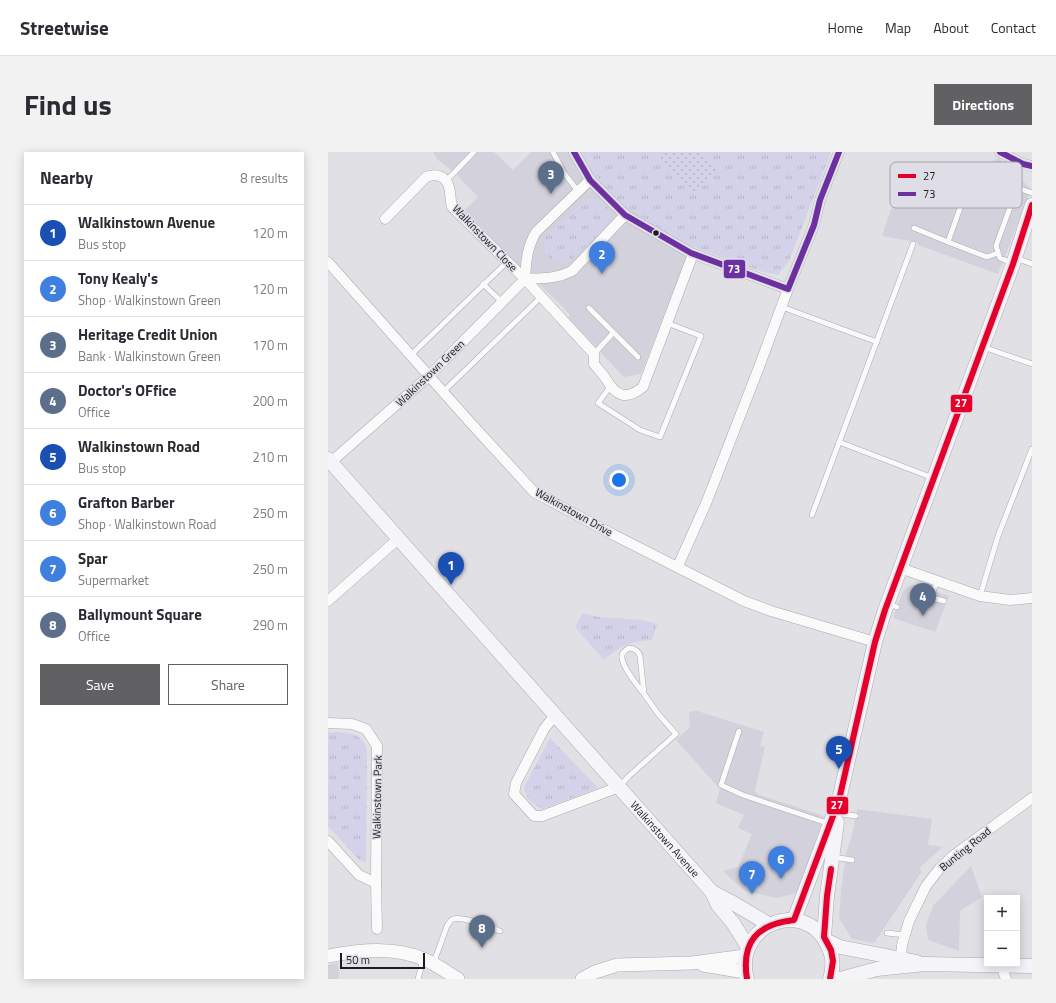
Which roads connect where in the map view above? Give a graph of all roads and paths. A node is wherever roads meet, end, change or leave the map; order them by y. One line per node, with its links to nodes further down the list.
1 (474, 152): 9 (lane)
2 (553, 152): 12 (lane)
3 (574, 152): 10 (street)
4 (839, 152): 30 (street)
5 (1000, 152): 6 (street)
6 (1019, 162)
7 (1022, 163): 8 (street)
8 (1032, 166)
9 (446, 180): 18 (street); 26 (street, Walkinstown Close)
10 (590, 180): 12 (street); 17 (street)
11 (1022, 190): 13 (lane)
12 (578, 191): 28 (street)
13 (1032, 193)
14 (1032, 205): 24 (main road)
15 (960, 208): 20 (lane)
16 (1010, 208): 22 (lane)
17 (625, 215): 23 (street); 28 (street)
18 (385, 219)
19 (914, 228): 20 (lane)
20 (948, 242): 22 (lane)
21 (913, 244): 37 (lane)
22 (998, 253): 24 (lane)
23 (693, 254): 30 (street); 35 (street)
24 (1014, 261): 27 (lane); 38 (main road)
25 (328, 262): 40 (street, Walkinstown Drive)
26 (507, 262): 28 (street, Walkinstown Close); 29 (lane)
27 (1032, 264)
28 (525, 279): 31 (street, Walkinstown Close); 32 (street, Walkinstown Green)
29 (484, 284): 32 (lane); 40 (lane)
30 (788, 289): 33 (street)
31 (541, 297): 39 (street, Walkinstown Close); 45 (lane)
32 (502, 302): 43 (street, Walkinstown Green)
33 (782, 306): 37 (lane); 52 (street)
34 (589, 308): 36 (lane)
35 (667, 323): 44 (street); 44 (lane)
36 (613, 333): 39 (lane); 41 (lane)
37 (877, 342): 46 (lane)
38 (982, 347): 42 (lane); 49 (main road)
39 (594, 354): 44 (street)
40 (410, 355): 43 (street, Walkinstown Drive)
41 (638, 357)
42 (1032, 364)
43 (429, 376): 45 (street, Walkinstown Drive); 48 (street, Walkinstown Green)
44 (610, 387)
45 (443, 392): 52 (street, Walkinstown Drive)
46 (839, 442): 49 (lane); 50 (lane)
47 (1032, 449): 55 (lane)
48 (330, 461): 51 (main road, Walkinstown Avenue)
49 (934, 479): 53 (main road)
50 (812, 515)
51 (398, 539): 57 (street); 61 (main road, Walkinstown Avenue)
52 (678, 566): 59 (street, Walkinstown Drive)
53 (900, 568): 54 (street); 59 (main road)
54 (937, 581): 55 (street); 58 (lane)
55 (980, 596): 56 (street)
56 (1032, 598)
57 (328, 601)
58 (944, 601)
59 (875, 642): 66 (main road)
60 (644, 694): 60 (lane); 64 (lane)
61 (555, 715): 64 (main road, Walkinstown Avenue); 64 (street)
62 (328, 723): 71 (street, Walkinstown Park)
63 (739, 731): 66 (lane)
64 (619, 787): 72 (main road, Walkinstown Avenue)
65 (1032, 798): 78 (street, Bunting Road)
66 (836, 812): 67 (lane); 69 (main road); 73 (main road)
67 (856, 816)
68 (328, 841): 71 (street)
69 (833, 857): 70 (lane); 79 (main road)
70 (852, 860)
71 (376, 883): 75 (street, Walkinstown Park)
72 (712, 892): 74 (main road, Walkinstown Avenue); 80 (main road, Walkinstown Avenue)
73 (794, 920): 74 (main road); 79 (main road)
74 (770, 925): 80 (main road)
75 (377, 930)
76 (500, 931): 83 (lane)
77 (887, 933): 78 (lane)
78 (905, 935): 82 (street, Bunting Road)
79 (825, 938): 82 (main road); 92 (main road)
80 (747, 951): 84 (street); 88 (main road)
81 (328, 956): 83 (street)
82 (901, 958): 85 (main road)
83 (429, 961): 89 (lane); 90 (street)
84 (692, 962): 88 (street); 91 (street)
85 (925, 964): 87 (main road); 93 (main road)
86 (1032, 966): 87 (main road)
87 (1005, 972)
88 (746, 976)
89 (418, 979)
90 (458, 979)
91 (582, 979)
92 (830, 979)
93 (840, 979)

